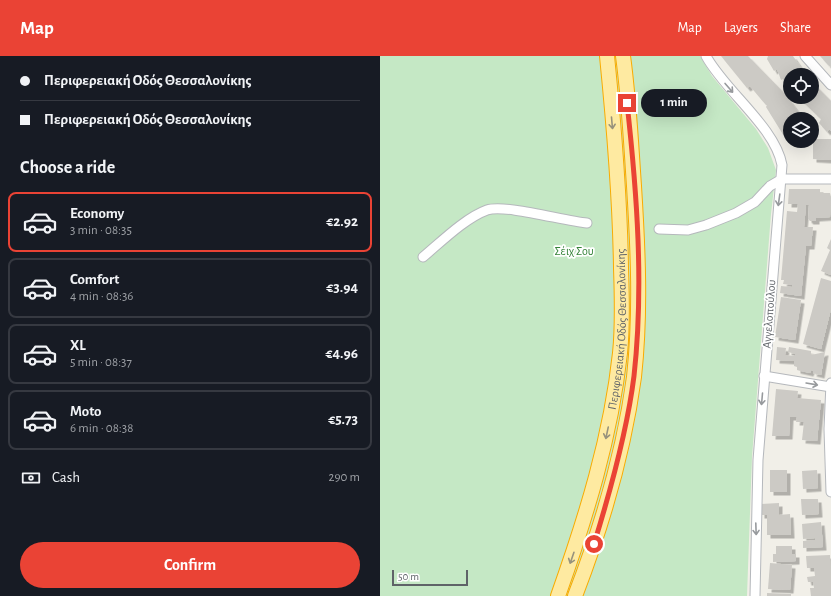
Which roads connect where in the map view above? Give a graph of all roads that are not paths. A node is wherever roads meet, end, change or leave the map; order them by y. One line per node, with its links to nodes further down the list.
1 (606, 56): 17 (highway, Περιφερειακή Οδός Θεσσαλονίκης, one-way to 17)
2 (622, 56): 7 (highway, Περιφερειακή Οδός Θεσσαλονίκης)
3 (628, 56): 7 (highway)
4 (706, 56): 8 (street, Αγγελοπούλου, one-way to 8)
5 (805, 56): 6 (street)
6 (831, 85)
7 (627, 103): 18 (highway, Περιφερειακή Οδός Θεσσαλονίκης)
8 (782, 178): 9 (street); 11 (street); 13 (street, Αγγελοπούλου, one-way to 13)
9 (831, 179)
10 (587, 223): 12 (street)
11 (659, 230)
12 (423, 257)
13 (764, 376): 15 (street, one-way to 15); 19 (street, Αγγελοπούλου, one-way to 19)
14 (831, 383): 15 (street)
15 (831, 387): 16 (street)
16 (831, 492)
17 (558, 596)
18 (575, 596)
19 (755, 596)

